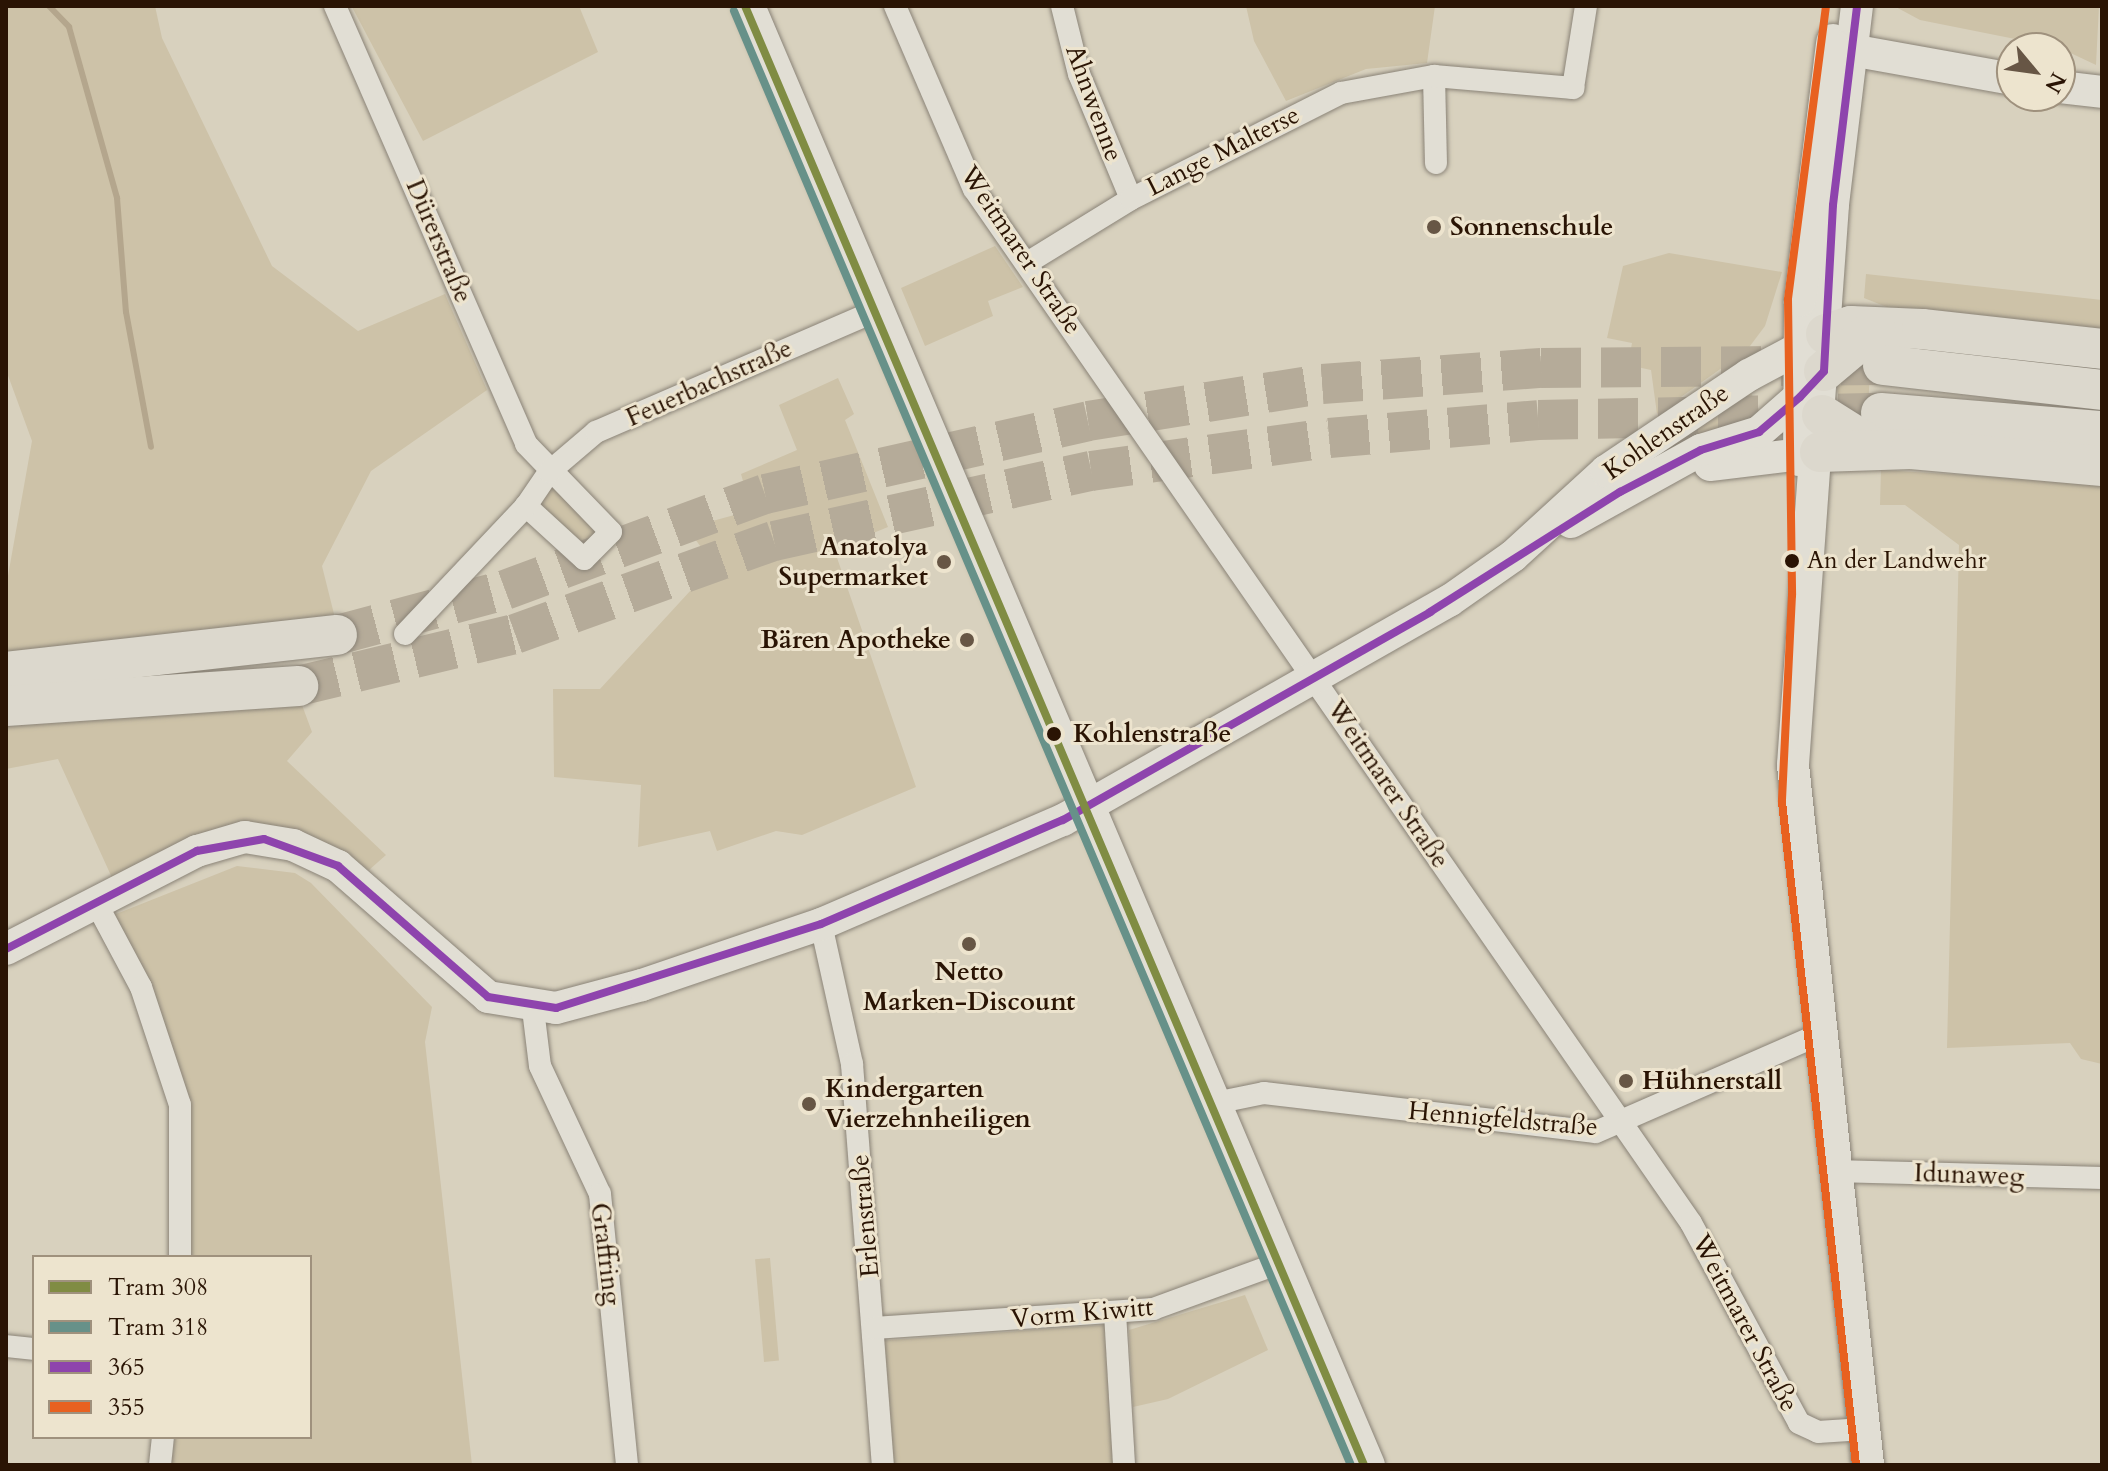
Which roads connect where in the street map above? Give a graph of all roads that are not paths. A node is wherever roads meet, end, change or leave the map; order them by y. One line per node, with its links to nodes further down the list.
1 (335, 6): 22 (street, Dürerstraße)
2 (749, 6): 13 (street)
3 (895, 6): 12 (street, Weitmarer Straße)
4 (1062, 6): 11 (street, Ahnwenne)
5 (1586, 6): 9 (street, Lange Malterse)
6 (1846, 27): 7 (street); 8 (street); 18 (street)
7 (1996, 57)
8 (1996, 74)
9 (1434, 76): 10 (street); 11 (street, Lange Malterse)
10 (1436, 163)
11 (1131, 199): 12 (street, Lange Malterse)
12 (1027, 263): 29 (street, Weitmarer Straße)
13 (878, 310): 22 (street, Feuerbachstraße); 32 (street)
14 (1879, 346): 15 (highway); 17 (highway); 18 (highway)
15 (2102, 349)
16 (1749, 375): 18 (street, Kohlenstraße); 18 (street, Kohlenstraße); 25 (street, Kohlenstraße)
17 (2102, 390)
18 (1813, 396): 19 (highway); 23 (street, Kohlenstraße); 23 (street, Kohlenstraße); 37 (street)
19 (1877, 430): 20 (highway); 21 (highway)
20 (2102, 431)
21 (2102, 466)
22 (549, 472): 24 (street, Feuerbachstraße); 24 (street)
23 (1633, 486): 25 (street, Kohlenstraße)
24 (526, 506): 26 (street, Feuerbachstraße)
25 (1513, 556): 29 (street, Kohlenstraße)
26 (405, 634)
27 (337, 635): 28 (highway)
28 (6, 672)
29 (1317, 678): 32 (street, Kohlenstraße); 39 (street, Weitmarer Straße)
30 (298, 686): 31 (highway)
31 (6, 706)
32 (1086, 800): 34 (street, Kohlenstraße); 38 (street)
33 (95, 901): 35 (street); 36 (street); 42 (street)
34 (821, 924): 36 (street, Kohlenstraße); 45 (street, Erlenstraße)
35 (6, 949)
36 (533, 1009): 51 (street, Graffring)
37 (1820, 1034): 39 (street, Hennigfeldstraße); 40 (street)
38 (1215, 1103): 39 (street, Hennigfeldstraße); 43 (street)
39 (1617, 1126): 48 (street, Weitmarer Straße)
40 (1835, 1171): 41 (street, Idunaweg); 48 (street)
41 (2102, 1178)
42 (180, 1255)
43 (1282, 1262): 44 (street, Vorm Kiwitt); 54 (street)
44 (1115, 1313): 45 (street, Vorm Kiwitt); 53 (street)
45 (874, 1328): 52 (street, Erlenstraße)
46 (6, 1346): 47 (street)
47 (32, 1349)
48 (1864, 1429): 55 (street)
49 (163, 1439): 50 (street)
50 (160, 1465)
51 (627, 1465)
52 (883, 1465)
53 (1124, 1465)
54 (1369, 1465)
55 (1868, 1465)

